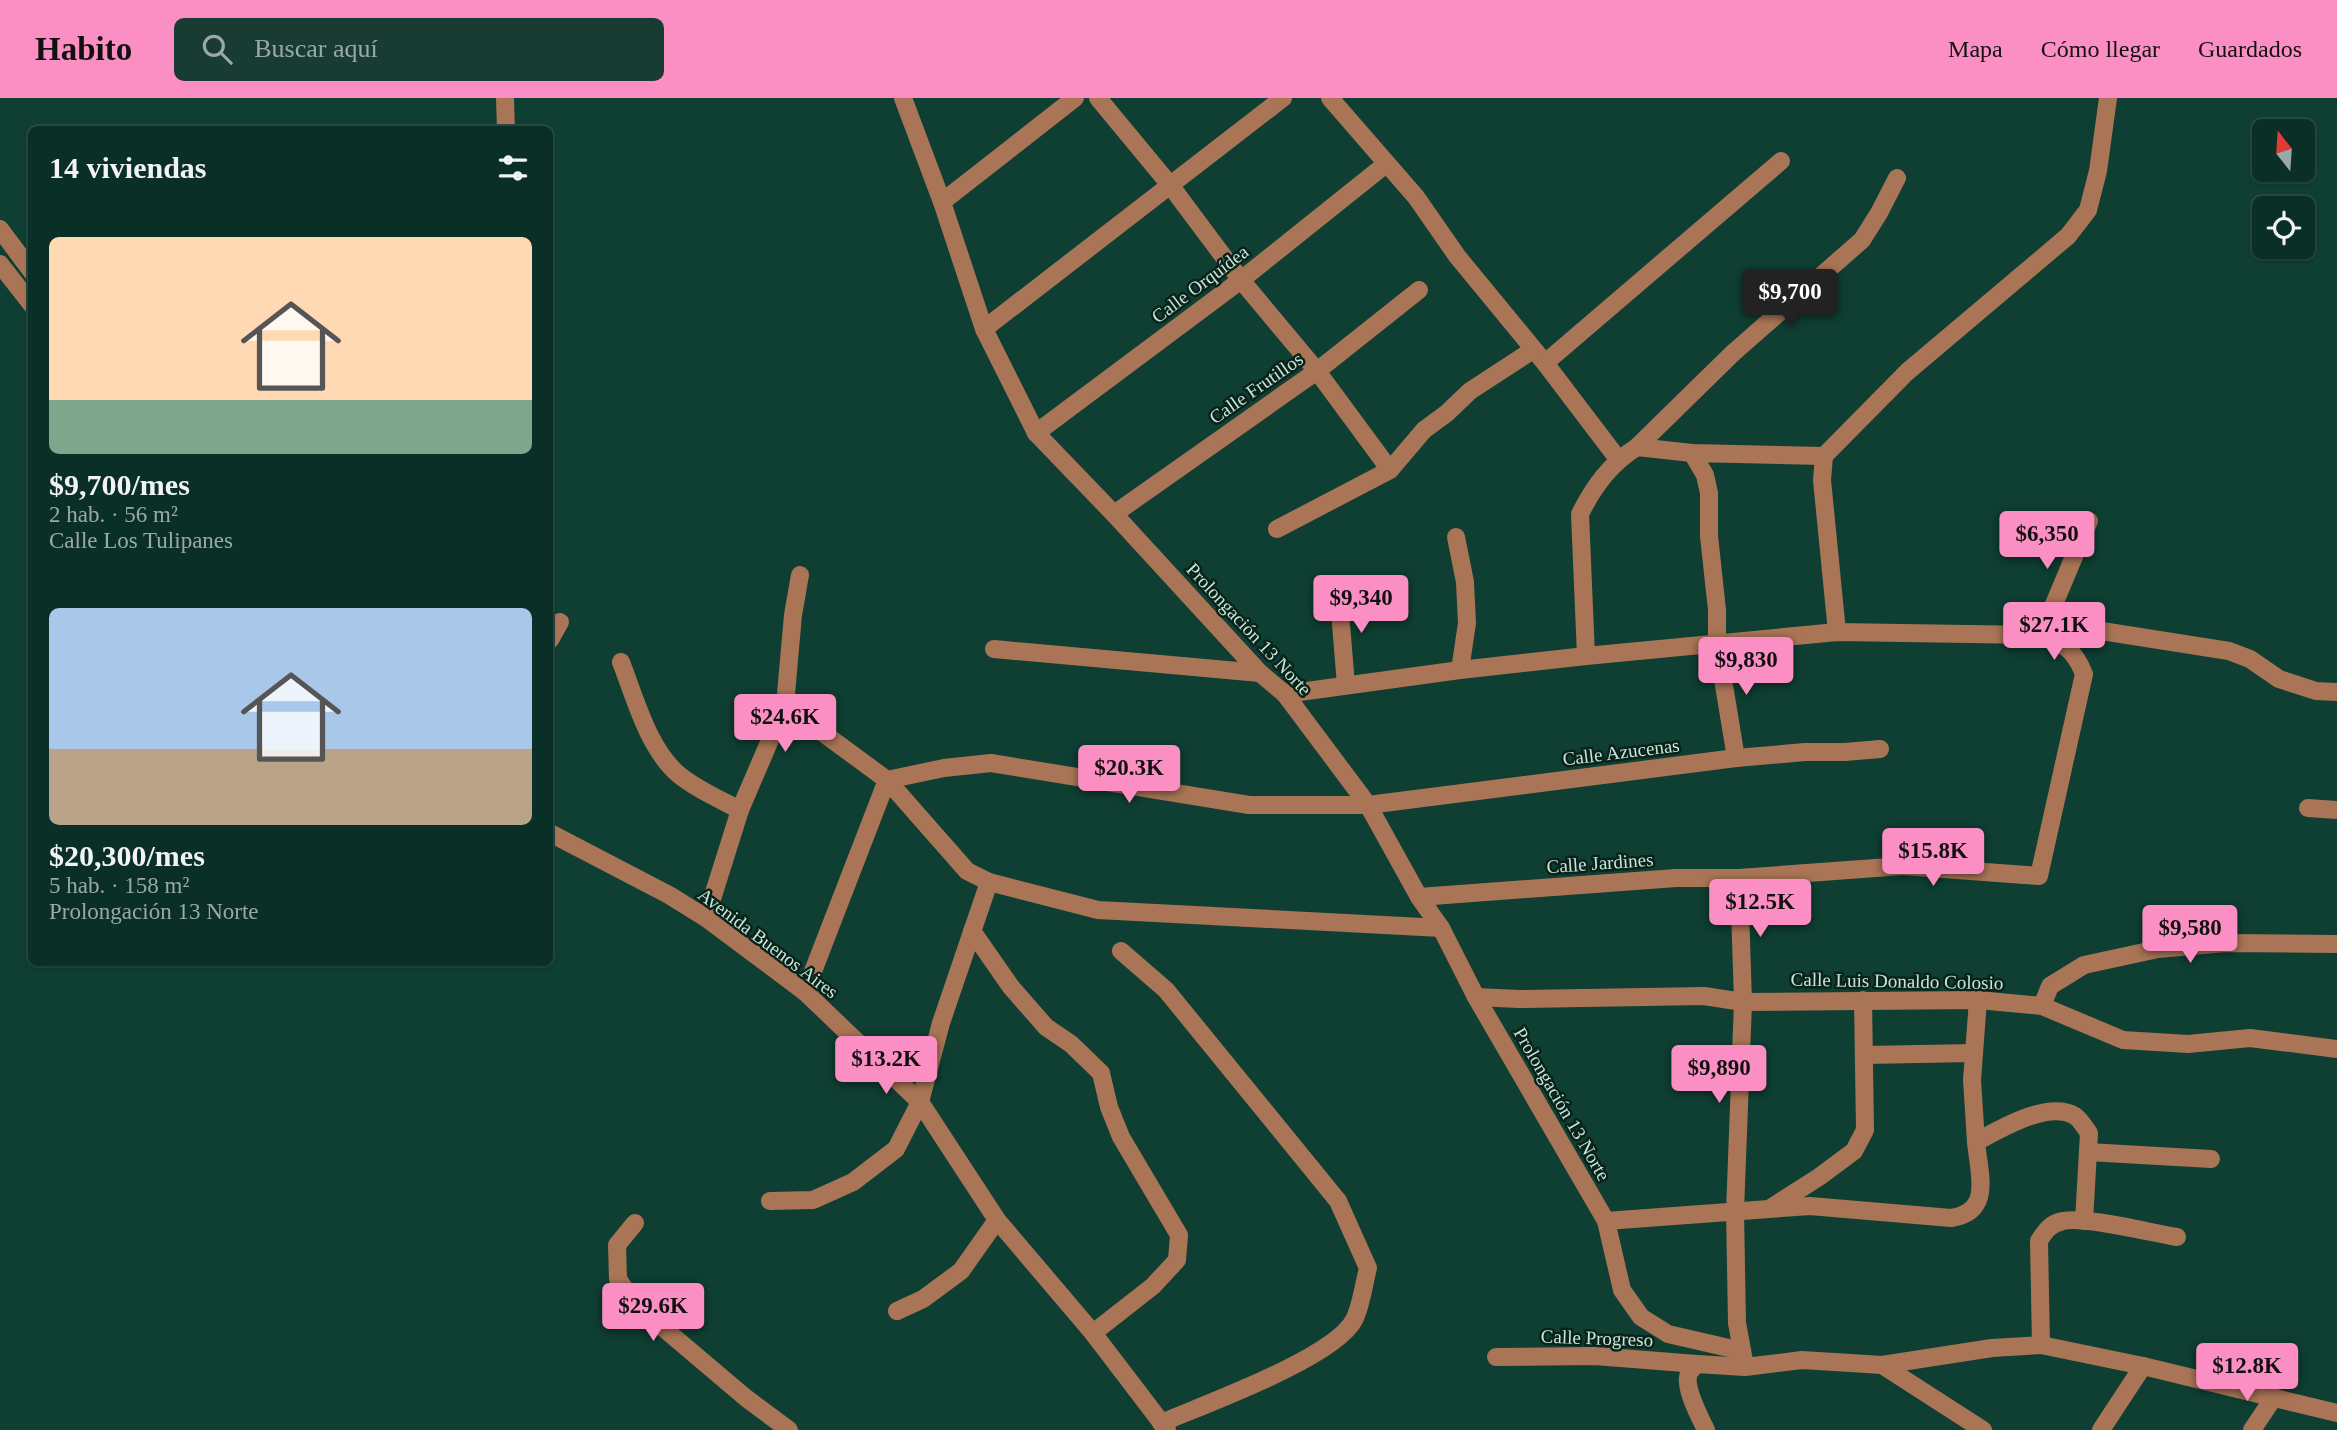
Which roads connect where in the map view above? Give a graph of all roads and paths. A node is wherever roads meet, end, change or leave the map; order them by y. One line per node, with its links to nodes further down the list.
1 (505, 98): 10 (street)
2 (894, 98): 9 (street)
3 (903, 98): 9 (street, Prolongación 13 Norte)
4 (1075, 98): 15 (street)
5 (1098, 98): 14 (street)
6 (1283, 98): 14 (street)
7 (1331, 98): 12 (street)
8 (2108, 98): 28 (street)
9 (910, 117): 15 (street, Prolongación 13 Norte)
10 (506, 126)
11 (1781, 161): 23 (street)
12 (1386, 164): 19 (street, Calle Orquídea); 23 (street)
13 (1897, 178): 26 (street)
14 (1170, 185): 19 (street); 22 (street)
15 (942, 202): 22 (street, Prolongación 13 Norte)
16 (0, 229): 18 (street)
17 (0, 264): 21 (street)
18 (28, 267)
19 (1241, 280): 24 (street); 25 (street, Calle Orquídea)
20 (1419, 290): 24 (street, Calle Frutillos)
21 (28, 300)
22 (984, 329): 25 (street, Prolongación 13 Norte)
23 (1539, 357): 29 (street); 30 (street)
24 (1317, 371): 30 (street); 31 (street, Calle Frutillos)
25 (1036, 433): 31 (street, Prolongación 13 Norte)
26 (1637, 447): 27 (street); 29 (street)
27 (1692, 453): 28 (street); 41 (street)
28 (1824, 456): 38 (street)
29 (1618, 459): 43 (street)
30 (1390, 470): 33 (street)
31 (1114, 514): 46 (street, Prolongación 13 Norte)
32 (2089, 521): 40 (street)
33 (1277, 529)
34 (1456, 537): 45 (street)
35 (800, 575): 50 (street)
36 (1338, 588): 47 (street)
37 (560, 622): 39 (street)
38 (1838, 632): 40 (street); 41 (street)
39 (553, 635)
40 (2041, 635): 48 (street); 59 (street, Calle Jardines)
41 (1717, 643): 43 (street); 52 (street)
42 (994, 649): 46 (street)
43 (1586, 656): 45 (street)
44 (621, 663): 56 (street)
45 (1460, 670): 47 (street)
46 (1259, 673): 49 (street, Prolongación 13 Norte)
47 (1346, 685): 49 (street)
48 (2337, 692)
49 (1285, 694): 54 (street, Prolongación 13 Norte)
50 (785, 705): 53 (street); 56 (street)
51 (1880, 750): 52 (street, Calle Azucenas)
52 (1736, 758): 54 (street, Calle Azucenas)
53 (887, 780): 54 (street, Calle Azucenas); 60 (street); 67 (street)
54 (1368, 805): 61 (street, Prolongación 13 Norte)
55 (2308, 808): 57 (street)
56 (740, 810): 62 (street)
57 (2337, 810)
58 (553, 835): 62 (street, Avenida Buenos Aires)
59 (1739, 878): 61 (street, Calle Jardines); 71 (street)
60 (989, 882): 63 (street); 64 (street)
61 (1419, 897): 63 (street, Prolongación 13 Norte)
62 (706, 918): 67 (street, Avenida Buenos Aires)
63 (1441, 928): 68 (street, Prolongación 13 Norte)
64 (972, 931): 76 (street); 89 (street)
65 (2337, 944): 72 (street)
66 (1121, 951): 98 (street)
67 (805, 992): 76 (street, Avenida Buenos Aires)
68 (1476, 997): 71 (street, Calle Luis Donaldo Colosio); 84 (street, Prolongación 13 Norte)
69 (1863, 1000): 70 (street, Calle Luis Donaldo Colosio); 71 (street, Calle Luis Donaldo Colosio); 75 (street)
70 (1978, 1000): 72 (street, Calle Luis Donaldo Colosio); 74 (street)
71 (1744, 1002): 82 (street)
72 (2042, 1006): 73 (street, Calle Luis Donaldo Colosio)
73 (2336, 1049)
74 (1974, 1053): 75 (street); 77 (street)
75 (1864, 1055): 81 (street)
76 (920, 1102): 80 (street); 83 (street, Avenida Buenos Aires)
77 (1976, 1142): 78 (street); 81 (street)
78 (2088, 1152): 79 (street); 85 (street)
79 (2211, 1159)
80 (770, 1202)
81 (1769, 1209): 82 (street)
82 (1735, 1211): 84 (street); 92 (street)
83 (997, 1220): 88 (street); 89 (street, Avenida Buenos Aires)
84 (1606, 1221): 92 (street, Prolongación 13 Norte)
85 (2084, 1221): 87 (street); 90 (street)
86 (635, 1223): 99 (street)
87 (2177, 1237)
88 (897, 1311)
89 (1093, 1333): 98 (street, Avenida Buenos Aires)
90 (2041, 1345): 94 (street); 95 (street)
91 (1496, 1357): 93 (street, Calle Progreso)
92 (1744, 1359): 93 (street, Calle Progreso); 94 (street)
93 (1697, 1364): 100 (street)
94 (1882, 1365): 101 (street)
95 (2143, 1366): 96 (street); 102 (street)
96 (2274, 1397): 97 (street); 103 (street)
97 (2337, 1413)
98 (1164, 1426)
99 (789, 1430)
100 (1706, 1430)
101 (1983, 1430)
102 (2101, 1430)
103 (2252, 1430)

